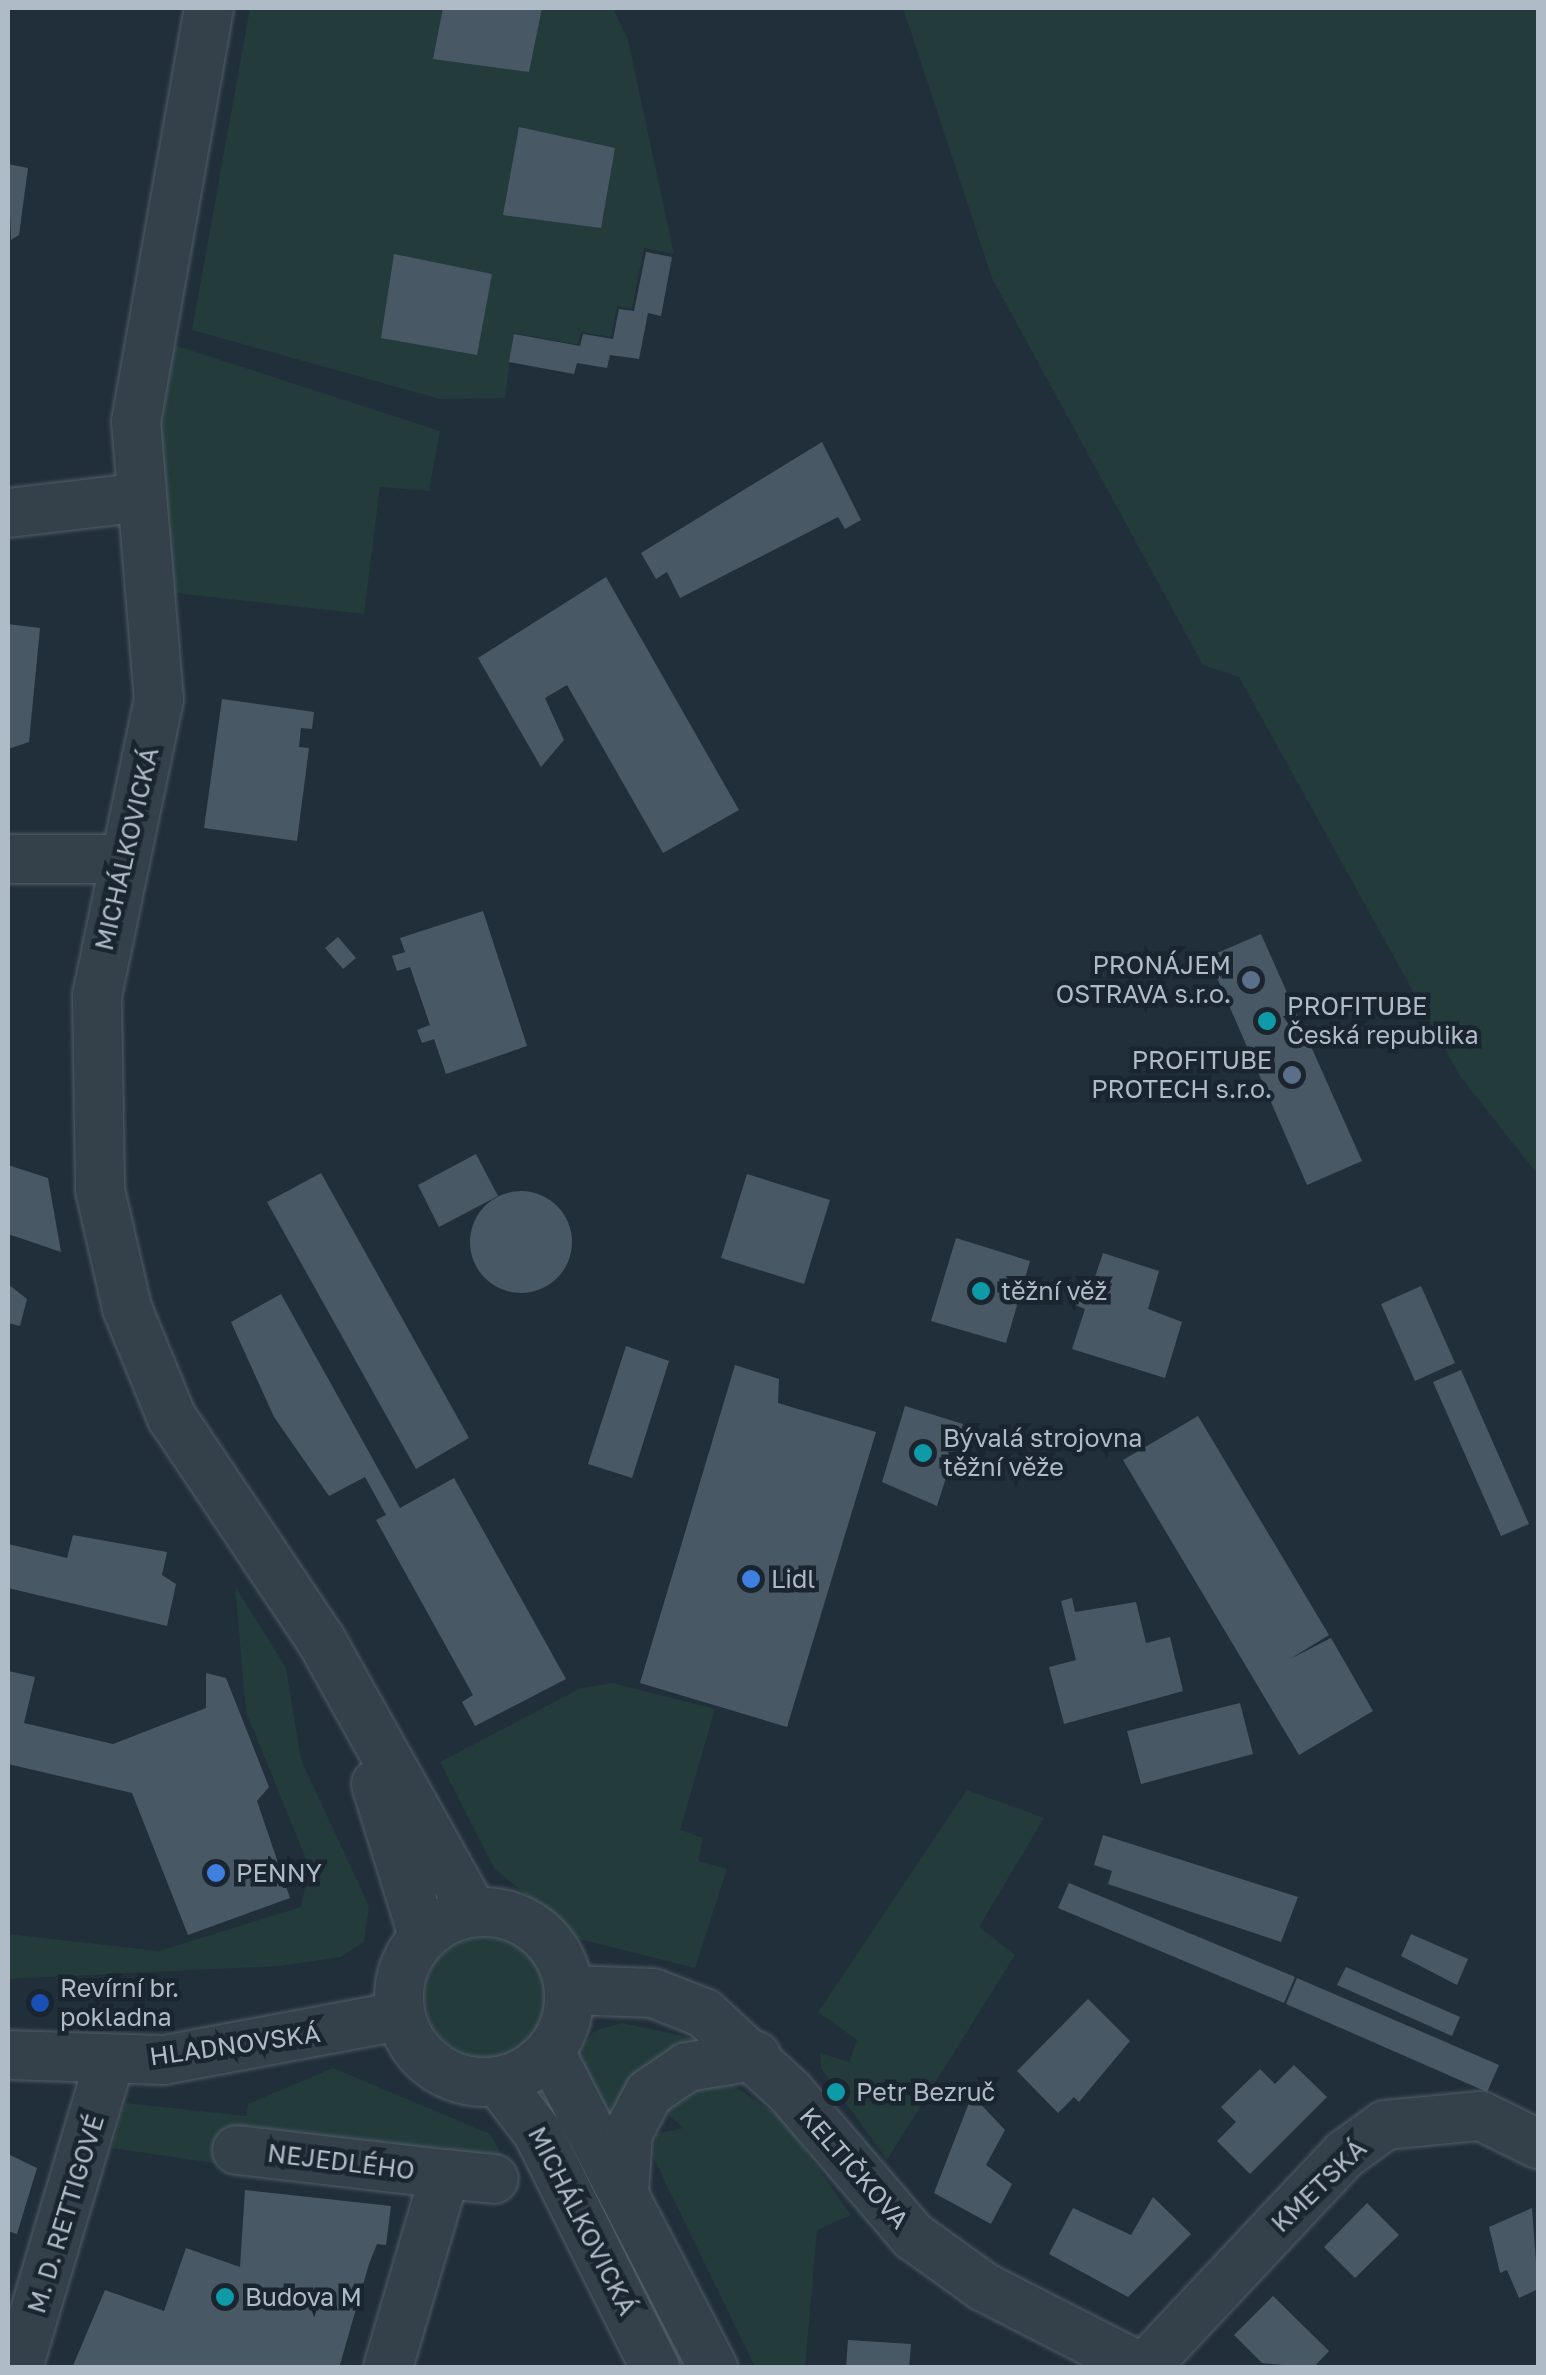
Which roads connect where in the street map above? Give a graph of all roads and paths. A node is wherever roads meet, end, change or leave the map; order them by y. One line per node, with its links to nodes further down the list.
1 (209, 8): 2 (street, MICHÁLKOVICKÁ)
2 (136, 498): 3 (street); 5 (street, MICHÁLKOVICKÁ)
3 (8, 513)
4 (8, 858): 5 (street)
5 (125, 859): 6 (street, MICHÁLKOVICKÁ)
6 (321, 1640): 7 (street, MICHÁLKOVICKÁ); 8 (street, MICHÁLKOVICKÁ)
7 (473, 1912): 8 (street); 9 (street)
8 (423, 1936): 10 (street)
9 (570, 1990): 11 (street); 13 (street, KELTIČKOVA)
10 (400, 2016): 14 (street, HLADNOVSKÁ); 15 (street)
11 (550, 2052): 15 (street); 20 (street, MICHÁLKOVICKÁ)
12 (8, 2055): 14 (street, HLADNOVSKÁ)
13 (756, 2056): 20 (street); 25 (street, KELTIČKOVA)
14 (110, 2060): 21 (street, M. D. RETTIGOVÉ)
15 (499, 2082): 23 (street, MICHÁLKOVICKÁ)
16 (1538, 2144): 25 (street, KMETSKÁ)
17 (238, 2150): 18 (street, NEJEDLÉHO)
18 (445, 2174): 19 (street, NEJEDLÉHO); 22 (street, NEJEDLÉHO)
19 (494, 2179)
20 (624, 2192): 24 (street, MICHÁLKOVICKÁ)
21 (18, 2368)
22 (388, 2368)
23 (656, 2368)
24 (713, 2368)
25 (1143, 2368)

